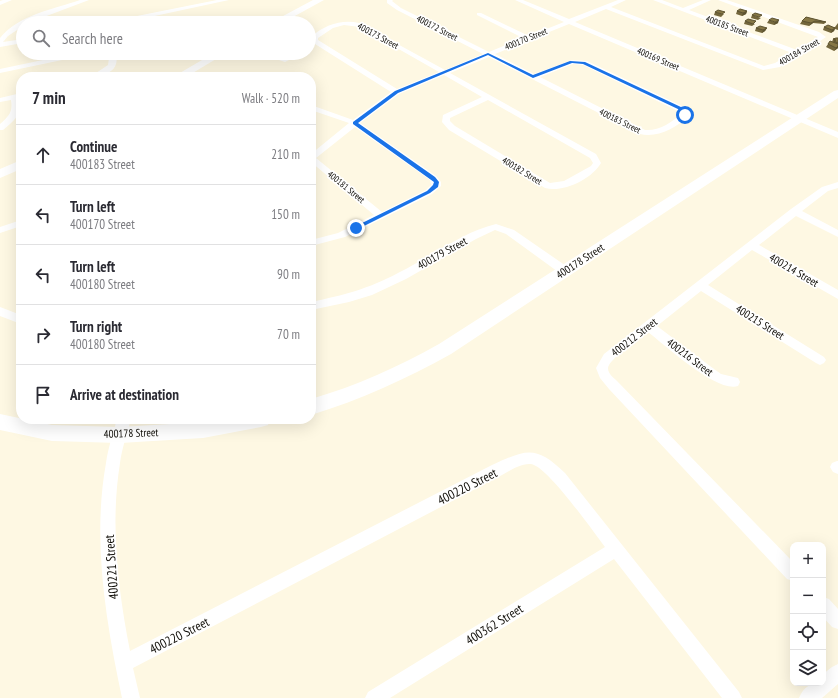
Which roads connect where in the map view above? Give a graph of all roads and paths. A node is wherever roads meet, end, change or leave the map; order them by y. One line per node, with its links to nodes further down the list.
1 (9, 0): 12 (street)
2 (86, 0): 17 (street)
3 (226, 0): 11 (street)
4 (320, 0): 19 (street)
5 (390, 0): 29 (street, 400172 Street)
6 (518, 0): 20 (street, 400169 Street)
7 (623, 0): 13 (street, 400170 Street)
8 (656, 0): 14 (street, 400185 Street)
9 (708, 0): 14 (street)
10 (722, 0): 28 (street, 400184 Street)
11 (207, 2): 15 (street)
12 (0, 3)
13 (606, 7): 20 (street, 400170 Street); 28 (street, 400184 Street)
14 (684, 10): 28 (street, 400185 Street)
15 (154, 14): 18 (street)
16 (479, 14): 23 (street)
17 (42, 16)
18 (145, 16)
19 (289, 16)
20 (569, 22): 23 (street, 400170 Street); 45 (street, 400169 Street)
21 (16, 27): 24 (street)
22 (316, 36): 36 (street, 400173 Street)
23 (529, 38): 29 (street, 400170 Street)
24 (0, 42)
25 (16, 42): 27 (street)
26 (316, 42): 38 (street, 400173 Street)
27 (0, 45)
28 (799, 53)
29 (488, 54): 36 (street, 400170 Street); 37 (street, 400183 Street)
30 (53, 60): 33 (street)
31 (113, 60): 34 (street)
32 (208, 60): 35 (street)
33 (0, 71)
34 (103, 72)
35 (187, 72)
36 (443, 72): 38 (street, 400170 Street); 41 (street, 400182 Street)
37 (533, 77): 37 (street, 400183 Street)
38 (396, 92): 46 (street, 400170 Street)
39 (838, 92): 45 (street, 400178 Street)
40 (16, 96): 42 (street)
41 (488, 98): 41 (street, 400182 Street)
42 (0, 100)
43 (16, 106): 47 (street)
44 (316, 109): 46 (street)
45 (797, 119): 48 (street, 400169 Street); 61 (street, 400178 Street)
46 (355, 123): 49 (street, 400170 Street); 55 (street)
47 (0, 128)
48 (838, 135)
49 (316, 154)
50 (316, 162): 55 (street, 400181 Street)
51 (16, 166): 52 (street)
52 (0, 174)
53 (838, 185): 54 (street, 400212 Street)
54 (794, 212): 58 (street); 60 (street, 400212 Street)
55 (381, 216): 59 (street)
56 (16, 225): 57 (street)
57 (0, 230)
58 (838, 234)
59 (316, 242)
60 (751, 245): 62 (street, 400212 Street); 63 (street, 400214 Street)
61 (565, 271): 64 (street, 400179 Street); 70 (street, 400178 Street)
62 (700, 285): 67 (street, 400212 Street); 68 (street, 400215 Street)
63 (838, 295)
64 (316, 305)
65 (0, 311): 66 (street)
66 (16, 318)
67 (648, 326): 69 (street, 400216 Street); 75 (street, 400212 Street)
68 (820, 360)
69 (734, 382)
70 (316, 406)
71 (0, 422): 73 (street, 400178 Street)
72 (235, 424): 73 (street, 400178 Street)
73 (122, 427): 78 (street, 400221 Street)
74 (615, 549): 78 (street, 400220 Street); 81 (street, 400362 Street); 82 (street, 400220 Street)
75 (790, 570)
76 (826, 608): 77 (street)
77 (838, 621)
78 (123, 664): 80 (street, 400221 Street)
79 (838, 673): 83 (street)
80 (131, 698)
81 (374, 698)
82 (733, 698)
83 (808, 698)

